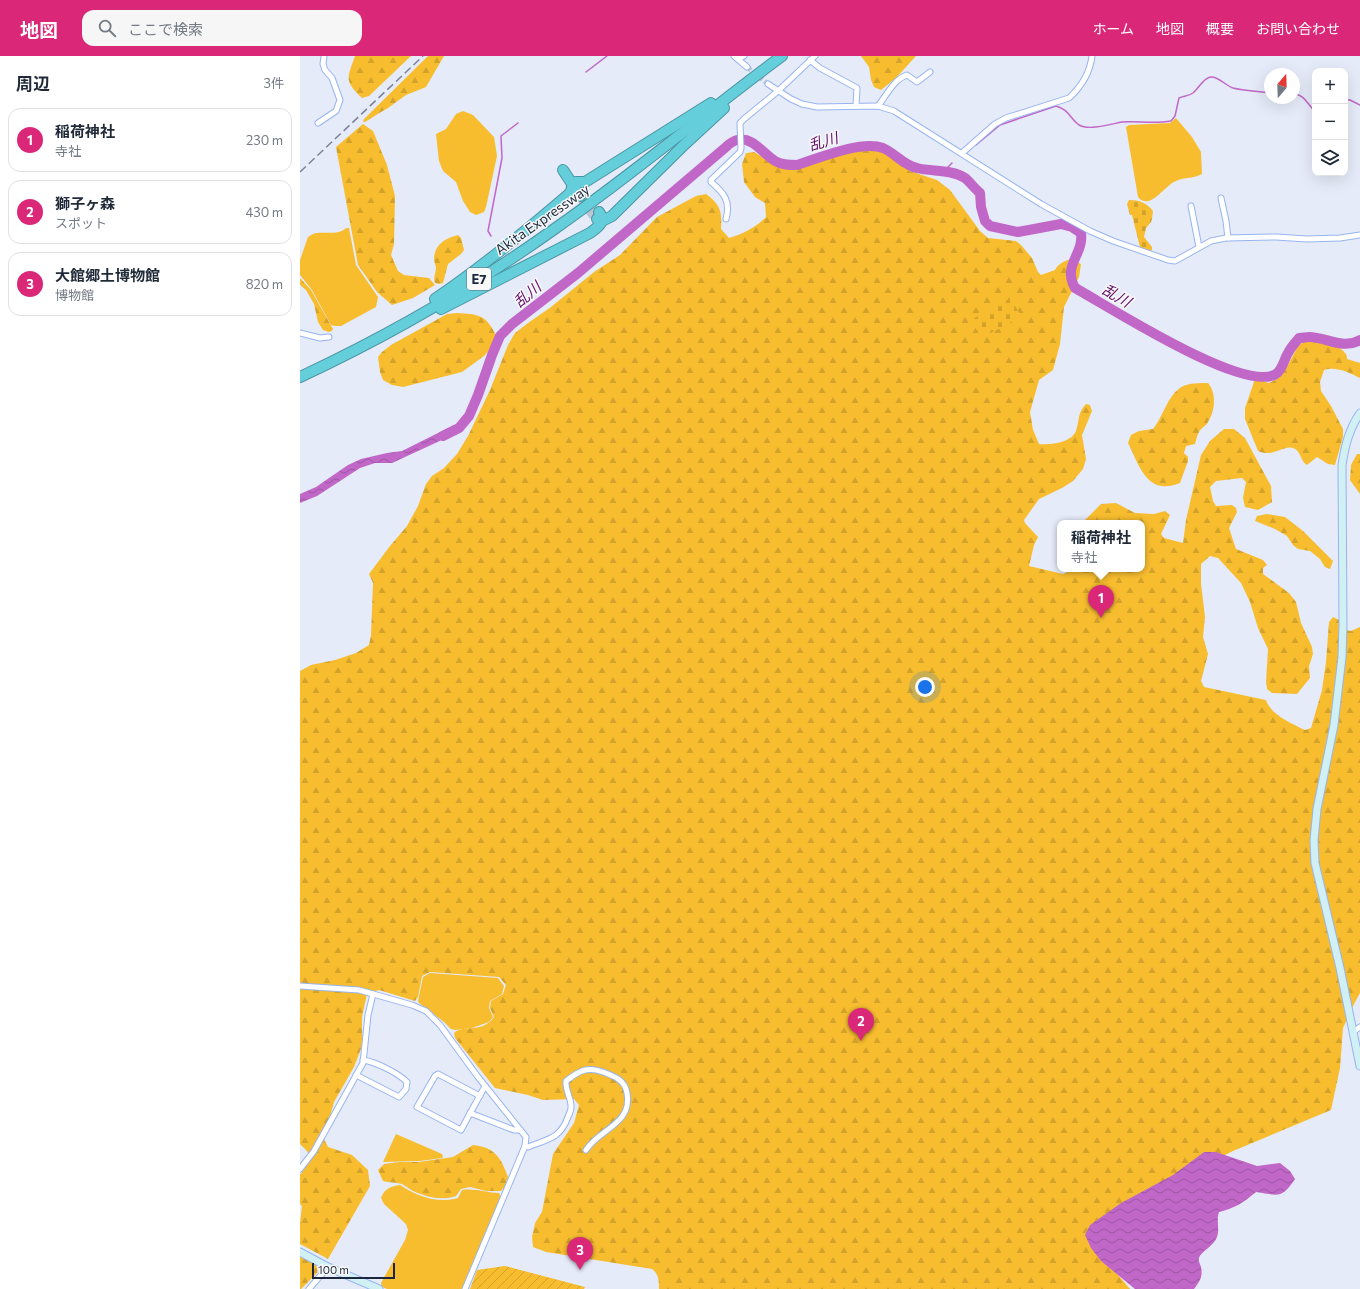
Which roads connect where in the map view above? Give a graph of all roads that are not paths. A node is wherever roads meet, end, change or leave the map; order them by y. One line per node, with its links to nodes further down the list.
1 (324, 56): 14 (street)
2 (744, 56): 6 (street)
3 (782, 56): 17 (highway); 27 (highway, Akita Expressway / E7); 27 (highway)
4 (815, 56): 7 (street)
5 (1092, 56): 15 (street)
6 (736, 58): 8 (street)
7 (810, 60): 11 (street); 12 (street)
8 (747, 67)
9 (930, 72): 13 (street)
10 (768, 84): 11 (street)
11 (778, 91): 12 (street); 21 (street)
12 (856, 106): 13 (street)
13 (878, 106): 15 (street)
14 (318, 123)
15 (962, 153): 24 (street)
16 (564, 169): 17 (highway)
17 (574, 183): 18 (highway); 27 (highway)
18 (582, 195)
19 (1221, 198): 23 (street)
20 (1191, 206): 24 (street)
21 (726, 219)
22 (1360, 235): 23 (street)
23 (1228, 238): 24 (street)
24 (1199, 247)
25 (300, 333): 26 (street)
26 (328, 338)
27 (363, 346): 28 (highway, Akita Expressway / E7)
28 (300, 377)
29 (1360, 413): 33 (street)
30 (300, 986): 31 (street)
31 (373, 994): 34 (street); 37 (street)
32 (1360, 1027): 33 (street)
33 (1353, 1032): 35 (street)
34 (363, 1060): 36 (street); 36 (street)
35 (1360, 1066)
36 (356, 1075): 43 (street)
37 (485, 1086): 38 (street); 40 (street)
38 (480, 1096): 39 (street); 39 (street)
39 (470, 1113): 40 (street)
40 (520, 1130): 41 (street)
41 (525, 1146): 42 (street); 48 (street)
42 (586, 1150)
43 (300, 1170)
44 (300, 1252): 45 (street)
45 (328, 1267): 46 (street); 47 (street)
46 (309, 1289)
47 (379, 1289)
48 (465, 1289)

